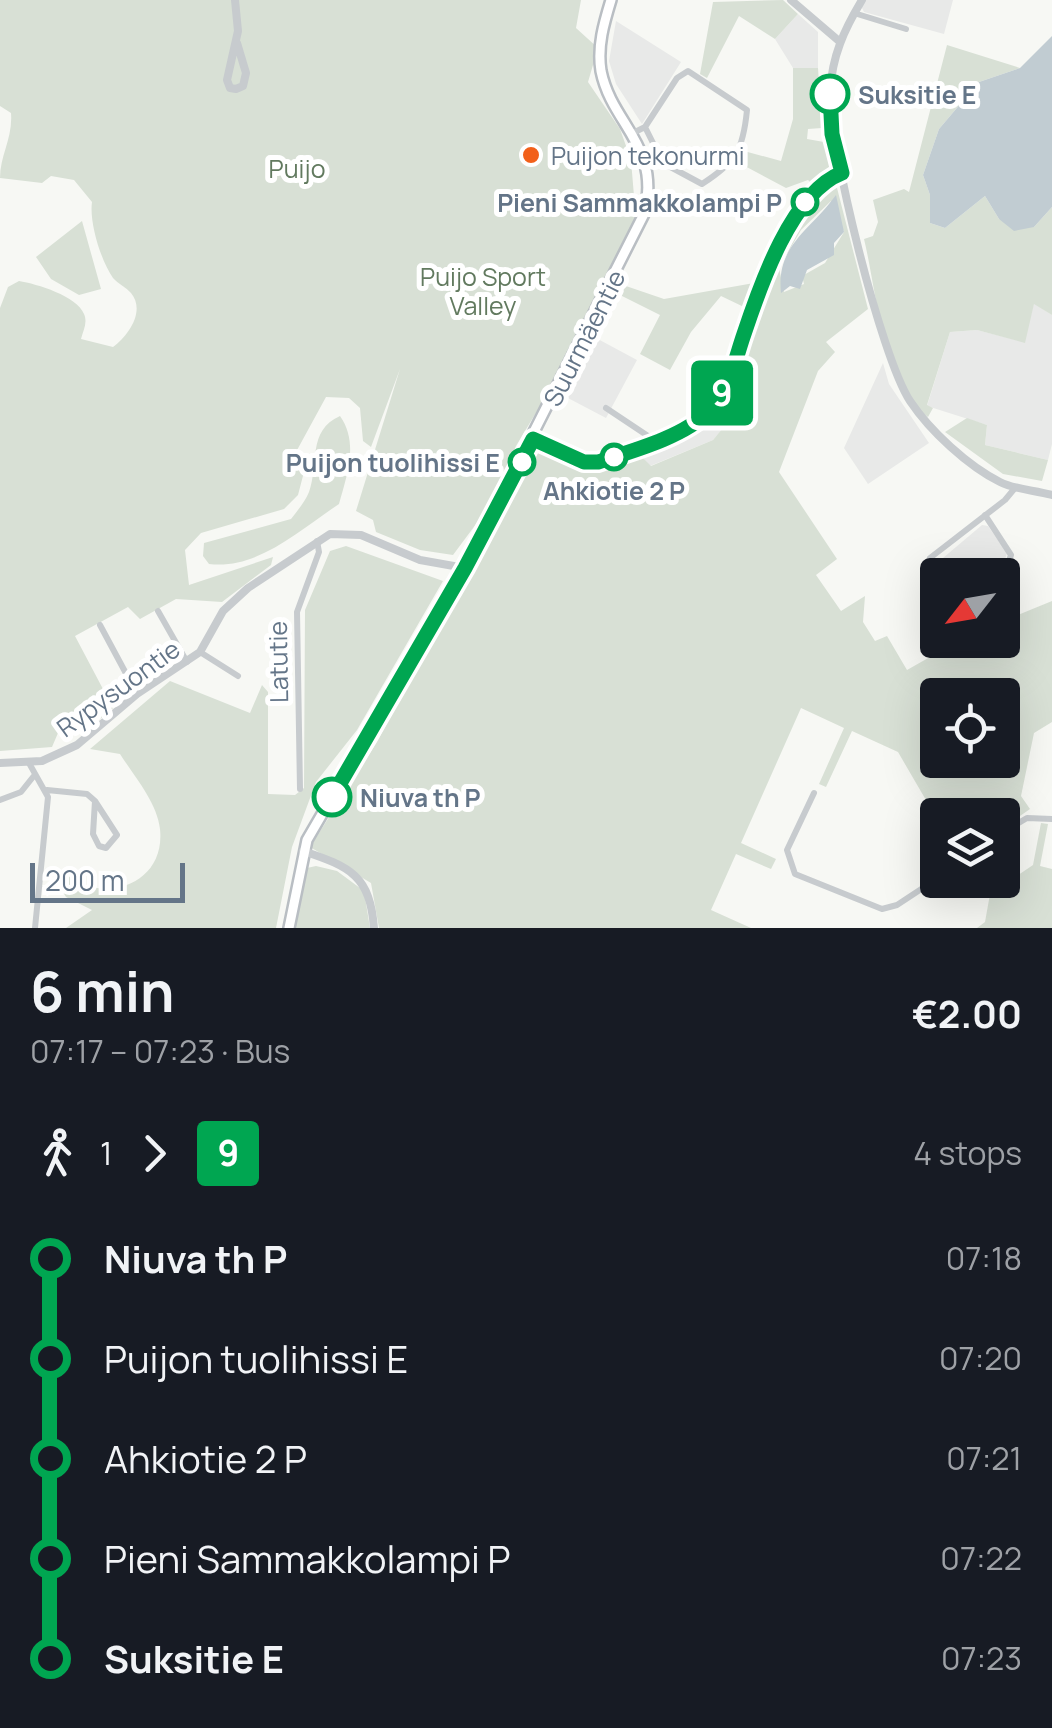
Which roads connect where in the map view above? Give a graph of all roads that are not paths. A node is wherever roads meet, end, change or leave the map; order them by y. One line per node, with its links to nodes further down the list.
1 (235, 0): 8 (street)
2 (611, 0): 10 (main road, Suurmäentie)
3 (791, 0): 7 (street)
4 (862, 0): 5 (street)
5 (854, 13): 6 (street); 7 (street)
6 (906, 29)
7 (839, 41): 11 (street)
8 (237, 43): 8 (street)
9 (645, 126): 9 (street); 10 (street)
10 (633, 132): 13 (main road, Suurmäentie)
11 (842, 173): 14 (street); 15 (street)
12 (606, 408): 14 (street)
13 (533, 439): 14 (street); 21 (main road, Suurmäentie)
14 (654, 440)
15 (1015, 488): 16 (street); 17 (street)
16 (1052, 495)
17 (985, 515): 19 (street); 20 (street)
18 (317, 540): 21 (street, Rypysuontie); 24 (street, Rypysuontie); 31 (street, Latutie)
19 (930, 558)
20 (1009, 558)
21 (465, 568): 38 (main road, Suurmäentie)
22 (158, 612): 25 (street)
23 (100, 625): 27 (street)
24 (200, 652): 25 (street, Rypysuontie); 26 (street, Rypysuontie)
25 (188, 663): 27 (street, Rypysuontie)
26 (238, 676)
27 (138, 694): 29 (street, Rypysuontie)
28 (0, 762): 29 (street, Rypysuontie)
29 (29, 763): 30 (street)
30 (33, 777): 32 (street); 34 (street)
31 (300, 788)
32 (47, 790): 35 (street); 40 (street)
33 (814, 792): 39 (street)
34 (0, 800)
35 (95, 801): 35 (street)
36 (1052, 819): 37 (street)
37 (1020, 822)
38 (303, 851): 41 (main road, Suurmäentie); 42 (street)
39 (920, 890)
40 (35, 928)
41 (289, 928)
42 (374, 928)

